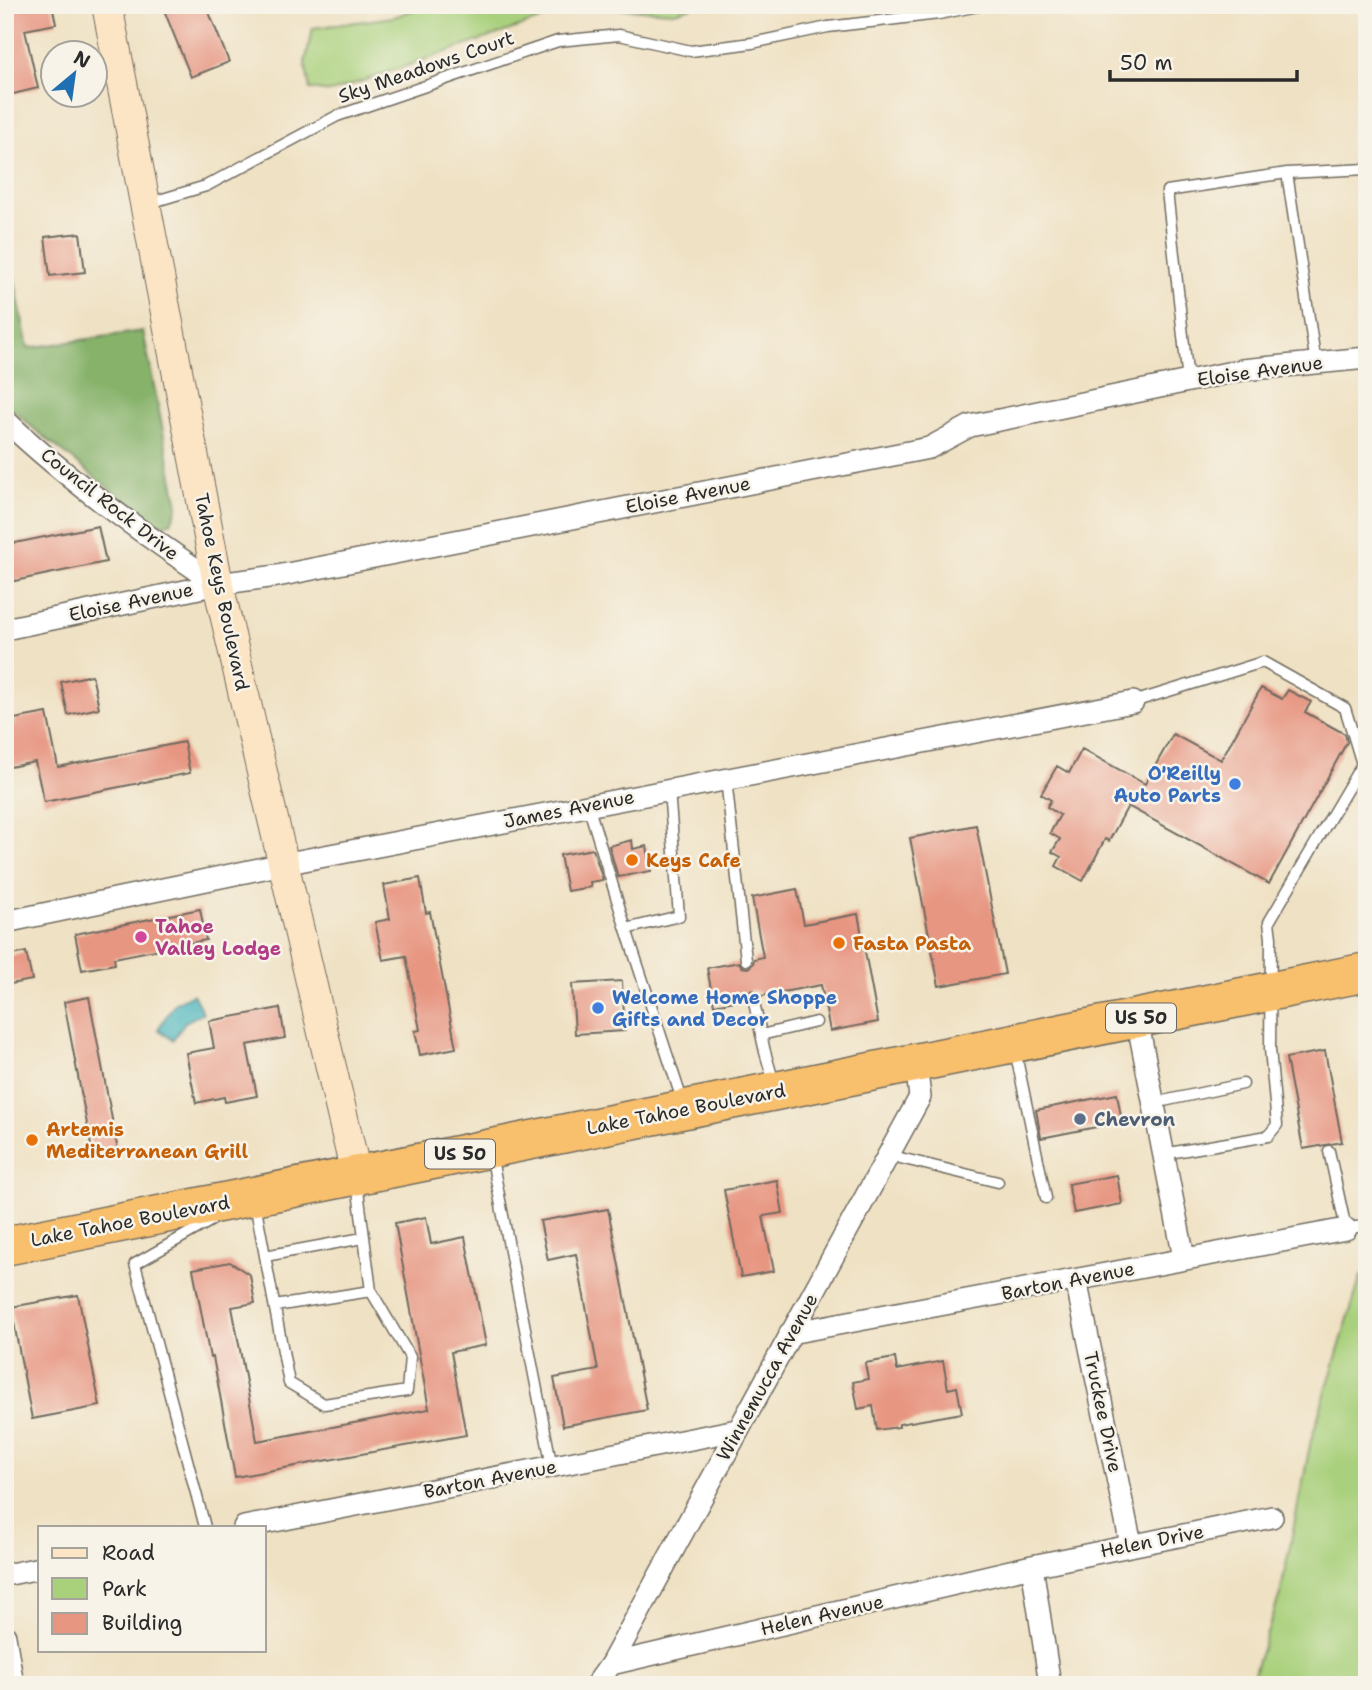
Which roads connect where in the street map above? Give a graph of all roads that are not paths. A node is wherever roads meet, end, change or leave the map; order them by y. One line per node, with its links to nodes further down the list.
1 (107, 5): 5 (street, Tahoe Keys Boulevard)
2 (984, 5): 5 (lane, Sky Meadows Court)
3 (1367, 169): 4 (lane)
4 (1287, 173): 7 (lane); 8 (lane)
5 (144, 205): 10 (street, Tahoe Keys Boulevard)
6 (1367, 358): 7 (street, Eloise Avenue)
7 (1316, 364): 8 (street, Eloise Avenue)
8 (1188, 381): 10 (street, Eloise Avenue)
9 (5, 420): 10 (street, Council Rock Drive)
10 (218, 584): 11 (street, Eloise Avenue); 16 (street, Tahoe Keys Boulevard)
11 (5, 629)
12 (1133, 702): 13 (street, James Avenue); 21 (lane)
13 (726, 779): 14 (street, James Avenue); 19 (lane)
14 (669, 790): 15 (street, James Avenue); 18 (lane)
15 (588, 806): 16 (street, James Avenue); 18 (lane)
16 (283, 863): 17 (street, James Avenue); 36 (street, Tahoe Keys Boulevard)
17 (5, 922)
18 (626, 929): 31 (lane)
19 (746, 961)
20 (1367, 972): 21 (highway, Lake Tahoe Boulevard / US 50)
21 (1270, 991): 23 (highway, Lake Tahoe Boulevard / US 50); 34 (lane)
22 (752, 998): 25 (lane)
23 (1137, 1019): 26 (highway, Lake Tahoe Boulevard / US 50); 30 (street)
24 (816, 1023): 25 (lane)
25 (761, 1035): 29 (lane)
26 (1013, 1044): 27 (highway, Lake Tahoe Boulevard / US 50); 39 (lane)
27 (916, 1064): 29 (highway, Lake Tahoe Boulevard / US 50); 35 (street, Winnemucca Avenue)
28 (1243, 1084): 30 (lane)
29 (777, 1090): 31 (highway, Lake Tahoe Boulevard / US 50)
30 (1154, 1103): 34 (street)
31 (684, 1109): 32 (highway, Lake Tahoe Boulevard / US 50)
32 (490, 1148): 36 (highway, Lake Tahoe Boulevard / US 50); 50 (lane)
33 (1329, 1151): 40 (lane)
34 (1163, 1154): 44 (street)
35 (888, 1155): 37 (lane); 48 (street, Winnemucca Avenue)
36 (356, 1174): 38 (highway, Lake Tahoe Boulevard / US 50); 41 (lane)
37 (998, 1182)
38 (254, 1196): 42 (highway, Lake Tahoe Boulevard / US 50); 43 (lane); 52 (lane)
39 (1046, 1198)
40 (1357, 1227): 44 (street, Barton Avenue)
41 (363, 1238): 43 (lane); 46 (lane)
42 (5, 1246)
43 (265, 1256): 47 (lane)
44 (1184, 1258): 45 (street, Barton Avenue)
45 (1076, 1280): 48 (street, Barton Avenue); 54 (street, Truckee Drive)
46 (371, 1291): 47 (lane); 47 (lane)
47 (275, 1306)
48 (790, 1333): 49 (street, Winnemucca Avenue)
49 (737, 1430): 50 (street, Barton Avenue); 59 (street, Winnemucca Avenue)
50 (552, 1467): 53 (street, Barton Avenue)
51 (1272, 1517): 54 (street, Helen Drive)
52 (205, 1526)
53 (249, 1526)
54 (1131, 1545): 55 (street, Helen Drive)
55 (1032, 1566): 59 (street, Helen Avenue); 62 (street)
56 (38, 1568): 57 (street)
57 (5, 1575)
58 (5, 1636): 60 (street)
59 (611, 1664): 61 (street, Winnemucca Avenue)
60 (13, 1685)
61 (596, 1685)
62 (1050, 1685)

